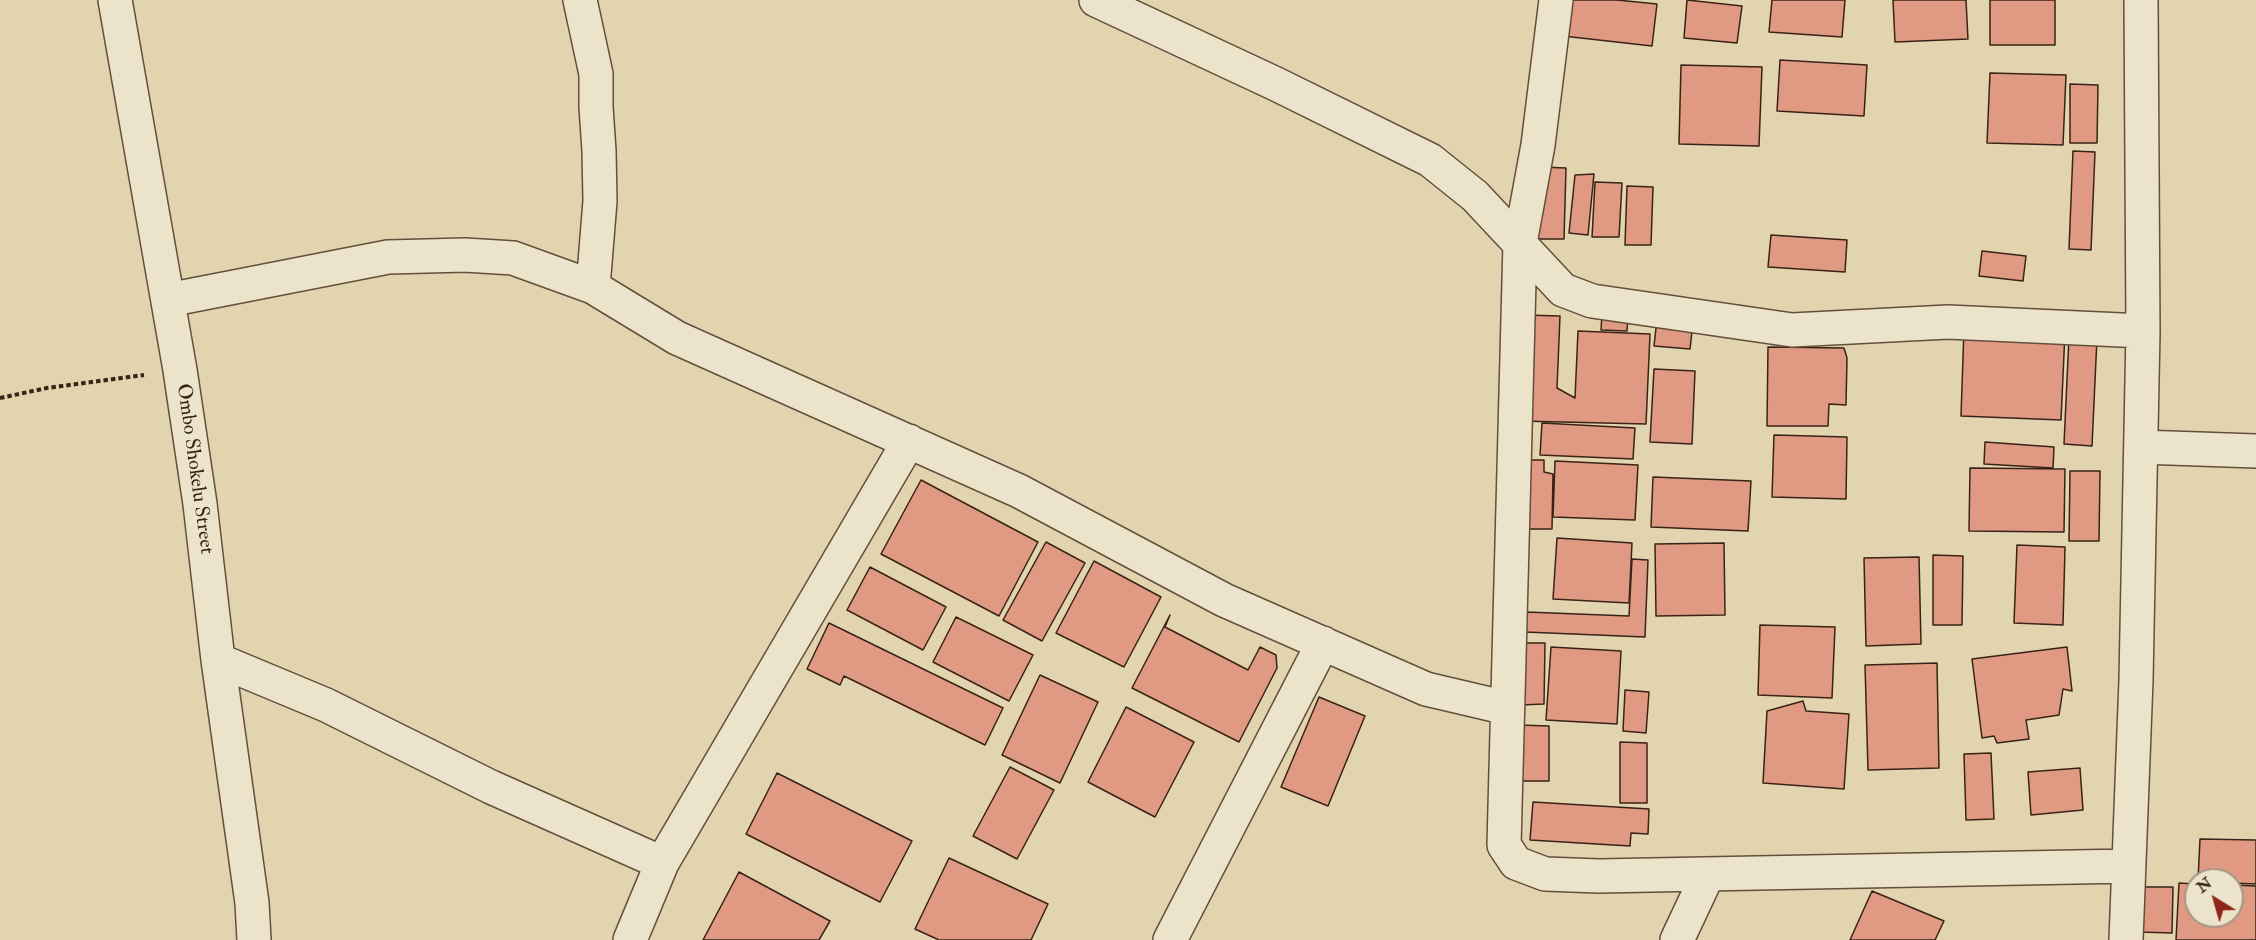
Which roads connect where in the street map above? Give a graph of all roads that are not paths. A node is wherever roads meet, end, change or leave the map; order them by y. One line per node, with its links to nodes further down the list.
1 (115, 0): 8 (street, Ombo Shokelu Street)
2 (580, 0): 7 (street)
3 (1096, 0): 6 (street)
4 (1556, 0): 6 (street)
5 (2141, 0): 9 (street)
6 (1520, 243): 9 (street); 15 (street)
7 (593, 287): 8 (street); 10 (street)
8 (168, 300): 14 (street, Ombo Shokelu Street)
9 (2143, 331): 11 (street)
10 (909, 441): 13 (street); 16 (street)
11 (2141, 447): 12 (street); 17 (street)
12 (2256, 451)
13 (1323, 643): 15 (street); 21 (street)
14 (218, 660): 16 (street); 19 (street, Ombo Shokelu Street)
15 (1507, 708): 18 (street)
16 (663, 863): 20 (street)
17 (2128, 866): 18 (street); 23 (street)
18 (1708, 874): 22 (street)
19 (254, 940)
20 (630, 940)
21 (1170, 940)
22 (1677, 940)
23 (2126, 940)

